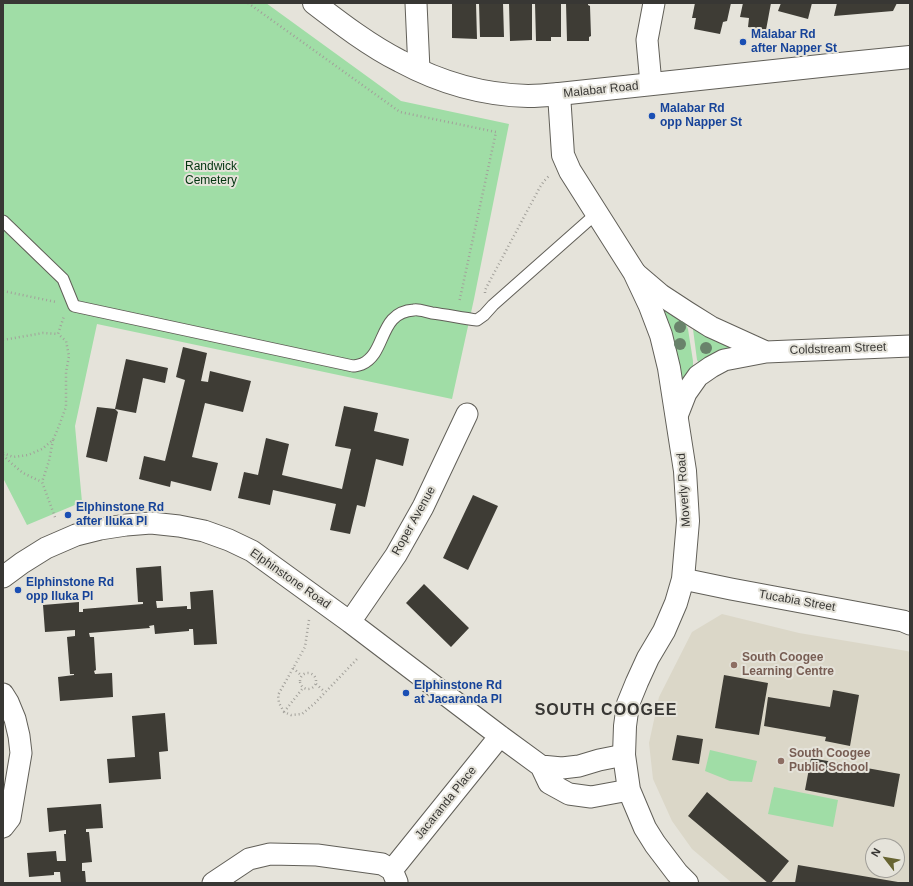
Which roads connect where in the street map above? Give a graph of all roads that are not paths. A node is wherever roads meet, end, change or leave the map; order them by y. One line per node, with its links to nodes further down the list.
1 (314, 3): 5 (street, Malabar Road)
2 (416, 3): 5 (street)
3 (654, 3): 6 (street)
4 (910, 57): 6 (street, Malabar Road)
5 (419, 70): 7 (street, Malabar Road)
6 (651, 84): 7 (street, Malabar Road)
7 (559, 94): 8 (street, Moverly Road)
8 (597, 213): 9 (lane); 10 (street, Moverly Road)
9 (3, 221)
10 (634, 272): 12 (street, Coldstream Street); 14 (street, Moverly Road)
11 (910, 346): 12 (street, Coldstream Street)
12 (766, 352): 14 (street, Coldstream Street)
13 (467, 414): 17 (street, Roper Avenue)
14 (676, 416): 16 (street, Moverly Road)
15 (3, 577): 17 (street, Elphinstone Road)
16 (683, 579): 18 (street, Tucabia Street); 21 (street, Moverly Road)
17 (350, 622): 20 (street, Elphinstone Road)
18 (910, 624)
19 (3, 694): 24 (street)
20 (500, 736): 22 (street, Elphinstone Road); 25 (street, Jacaranda Place)
21 (624, 754): 22 (street); 23 (street, Moverly Road)
22 (541, 766): 23 (street, Elphinstone Road)
23 (629, 790): 27 (street, Moverly Road)
24 (3, 827)
25 (394, 876): 26 (street, Jacaranda Place)
26 (213, 883)
27 (687, 883)

